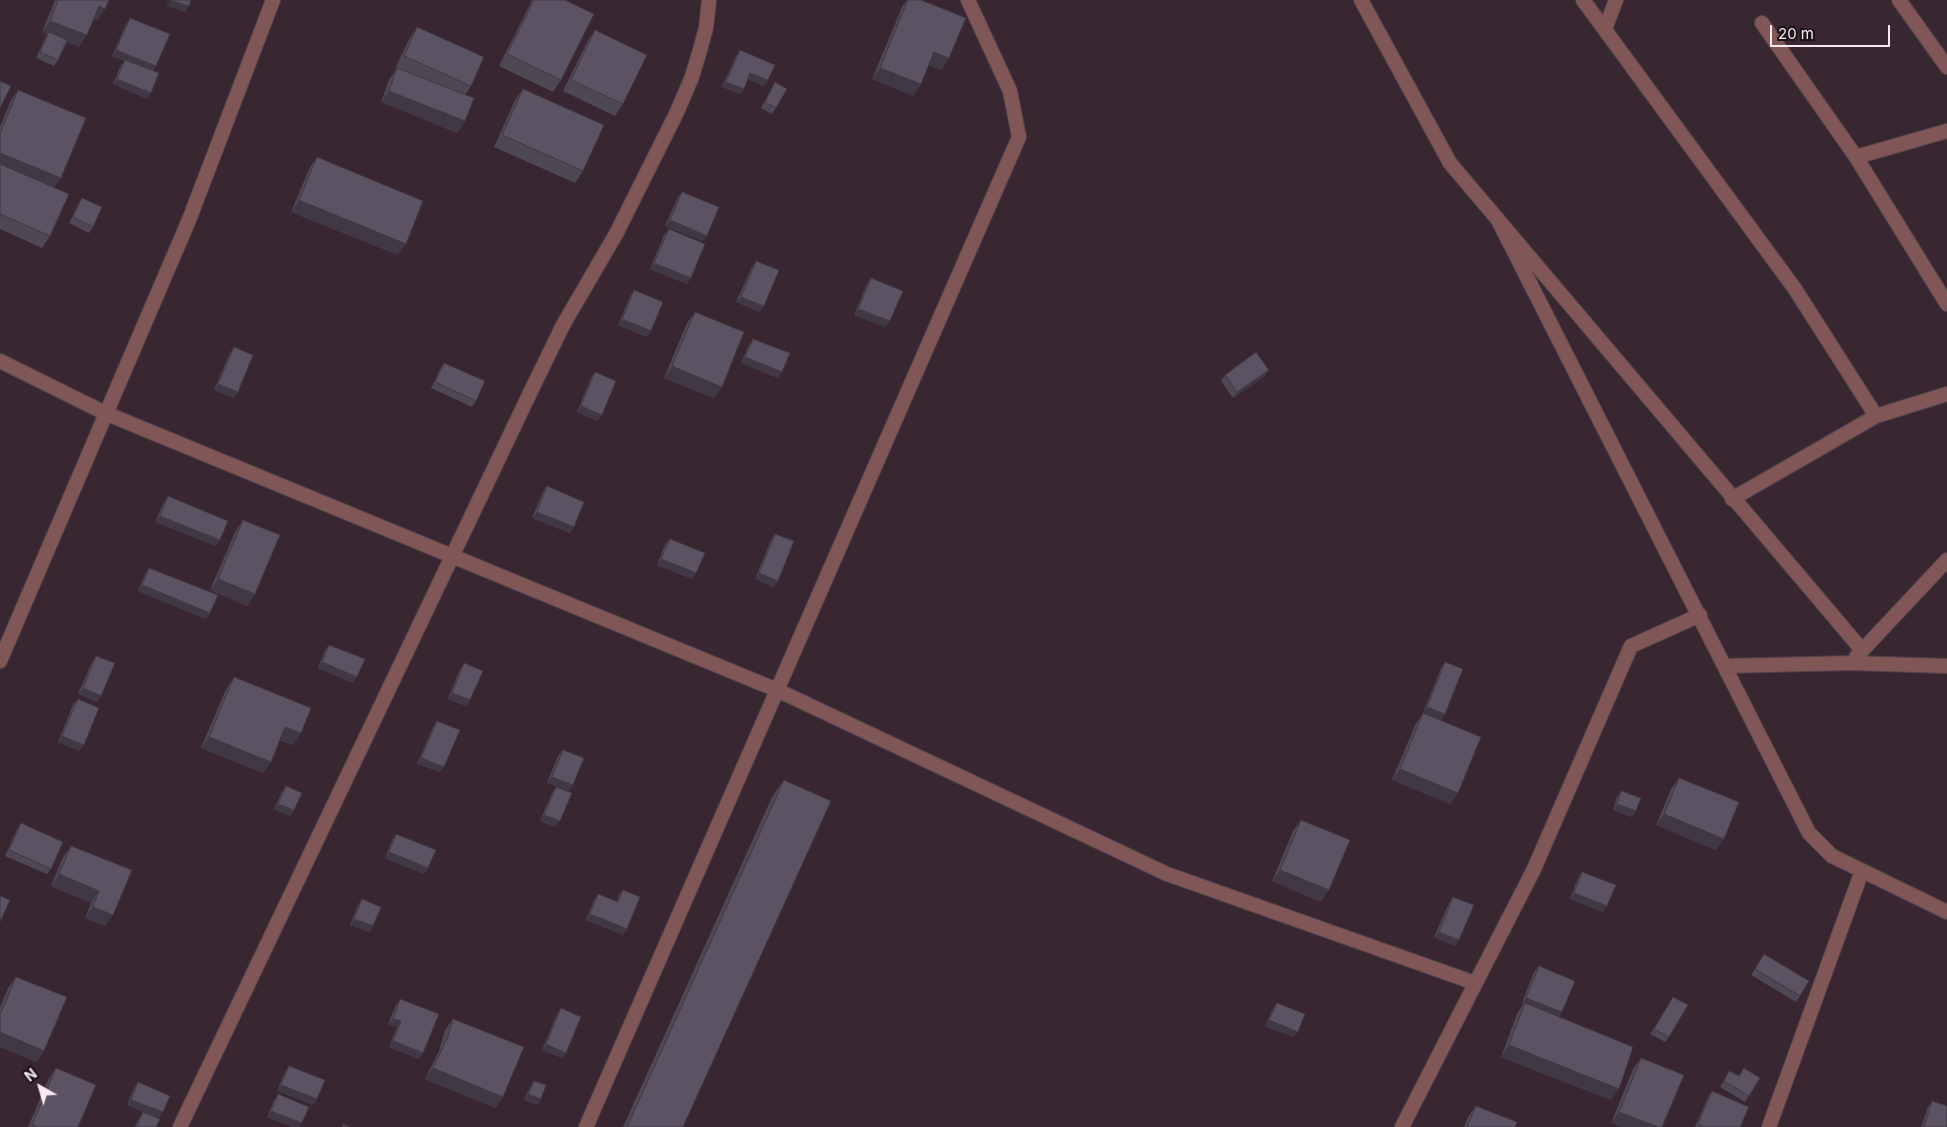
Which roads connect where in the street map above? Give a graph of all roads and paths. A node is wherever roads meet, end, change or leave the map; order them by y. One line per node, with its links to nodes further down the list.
1 (273, 0): 17 (street)
2 (709, 0): 20 (street)
3 (968, 0): 28 (street)
4 (1361, 0): 13 (street)
5 (1583, 0): 9 (street)
6 (1616, 0): 9 (street)
7 (1900, 0): 10 (street)
8 (1762, 24): 12 (street)
9 (1605, 29): 18 (street)
10 (1947, 68)
11 (1947, 131): 12 (street)
12 (1856, 157): 14 (street)
13 (1498, 220): 19 (street); 22 (street)
14 (1947, 304)
15 (0, 361): 17 (street)
16 (1947, 394): 18 (street)
17 (105, 413): 20 (street); 24 (street)
18 (1876, 416): 19 (street)
19 (1732, 499): 23 (street)
20 (451, 556): 28 (street); 32 (street)
21 (1947, 560): 23 (street)
22 (1700, 615): 26 (street); 31 (street)
23 (1862, 650): 25 (street)
24 (0, 661)
25 (1851, 663): 26 (street); 27 (street)
26 (1726, 666): 29 (street)
27 (1947, 666)
28 (778, 690): 31 (street); 33 (street)
29 (1862, 871): 30 (street); 35 (street)
30 (1947, 912)
31 (1475, 983): 34 (street)
32 (180, 1127)
33 (586, 1127)
34 (1402, 1127)
35 (1769, 1127)

